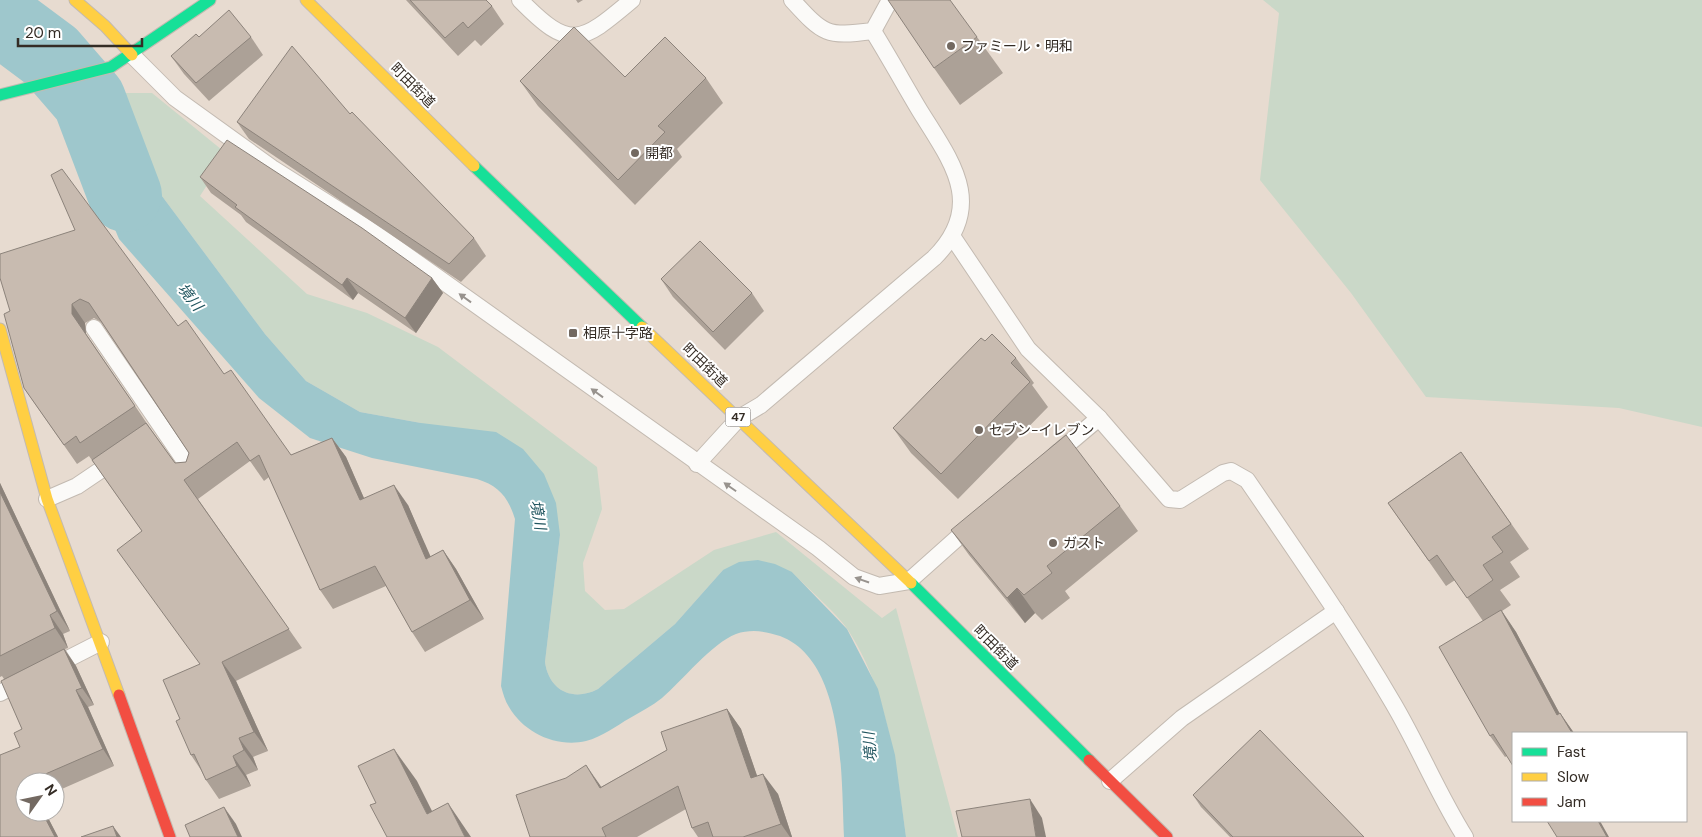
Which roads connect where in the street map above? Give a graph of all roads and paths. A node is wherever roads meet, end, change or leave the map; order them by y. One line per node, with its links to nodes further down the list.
1 (75, 0): 9 (main road)
2 (210, 0): 9 (main road)
3 (306, 0): 14 (main road, 町田街道 / 47)
4 (520, 0): 5 (lane)
5 (632, 0)
6 (792, 0): 8 (lane)
7 (890, 0): 8 (lane)
8 (873, 31): 11 (lane)
9 (132, 54): 10 (main road); 19 (lane, one-way to 9)
10 (0, 95)
11 (952, 236): 14 (lane); 15 (lane)
12 (94, 328): 16 (lane)
13 (0, 329): 22 (main road)
14 (739, 418): 19 (lane); 24 (main road, 町田街道 / 47)
15 (1099, 418): 20 (lane); 25 (lane)
16 (162, 428): 17 (lane); 21 (lane)
17 (147, 438)
18 (131, 449): 22 (lane)
19 (697, 464): 24 (lane, one-way to 19)
20 (1040, 466)
21 (193, 472)
22 (48, 499): 26 (main road)
23 (983, 514): 24 (lane)
24 (909, 581): 28 (main road, 町田街道 / 47)
25 (1336, 611): 28 (lane); 31 (lane)
26 (101, 642): 27 (lane); 29 (main road)
27 (0, 693)
28 (1110, 781): 30 (main road, 町田街道 / 47)
29 (170, 837)
30 (1167, 837)
31 (1465, 837)

